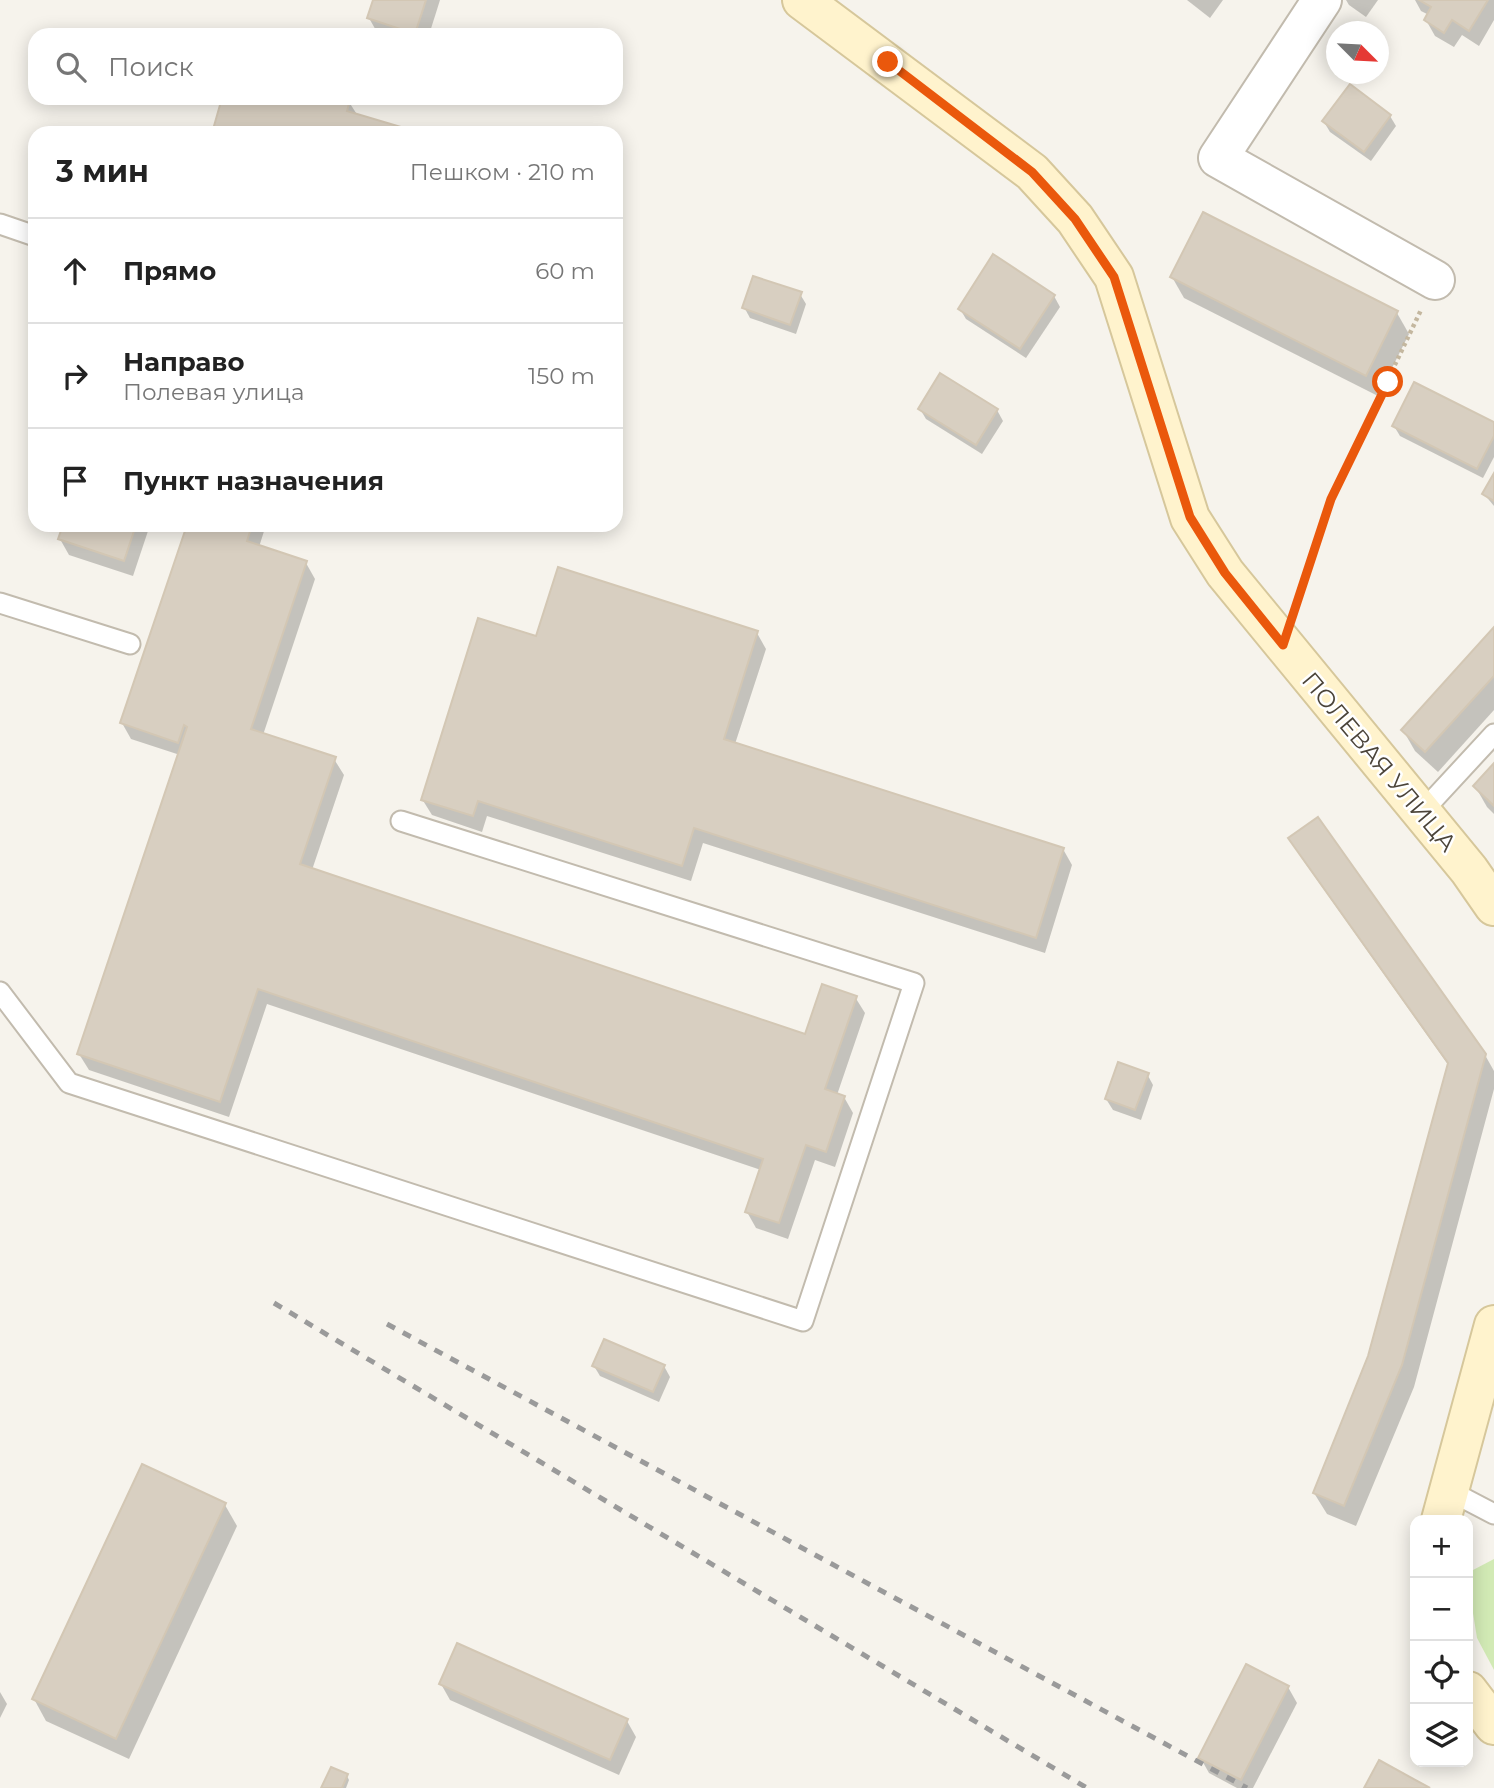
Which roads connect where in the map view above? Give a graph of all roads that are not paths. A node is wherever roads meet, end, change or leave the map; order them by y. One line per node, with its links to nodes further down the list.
1 (802, 0): 9 (main road, ПОЛЕВАЯ УЛИЦА)
2 (1322, 0): 5 (street)
3 (0, 224): 4 (lane)
4 (28, 234)
5 (1435, 280)
6 (0, 603): 7 (lane)
7 (130, 645)
8 (1494, 734): 9 (lane)
9 (1421, 813): 11 (main road, ПОЛЕВАЯ УЛИЦА)
10 (401, 821): 12 (lane)
11 (1494, 906)
12 (0, 992)
13 (1494, 1325): 14 (main road)
14 (1445, 1505): 15 (lane)
15 (1494, 1514)
16 (1473, 1698): 17 (main road)
17 (1494, 1726)

